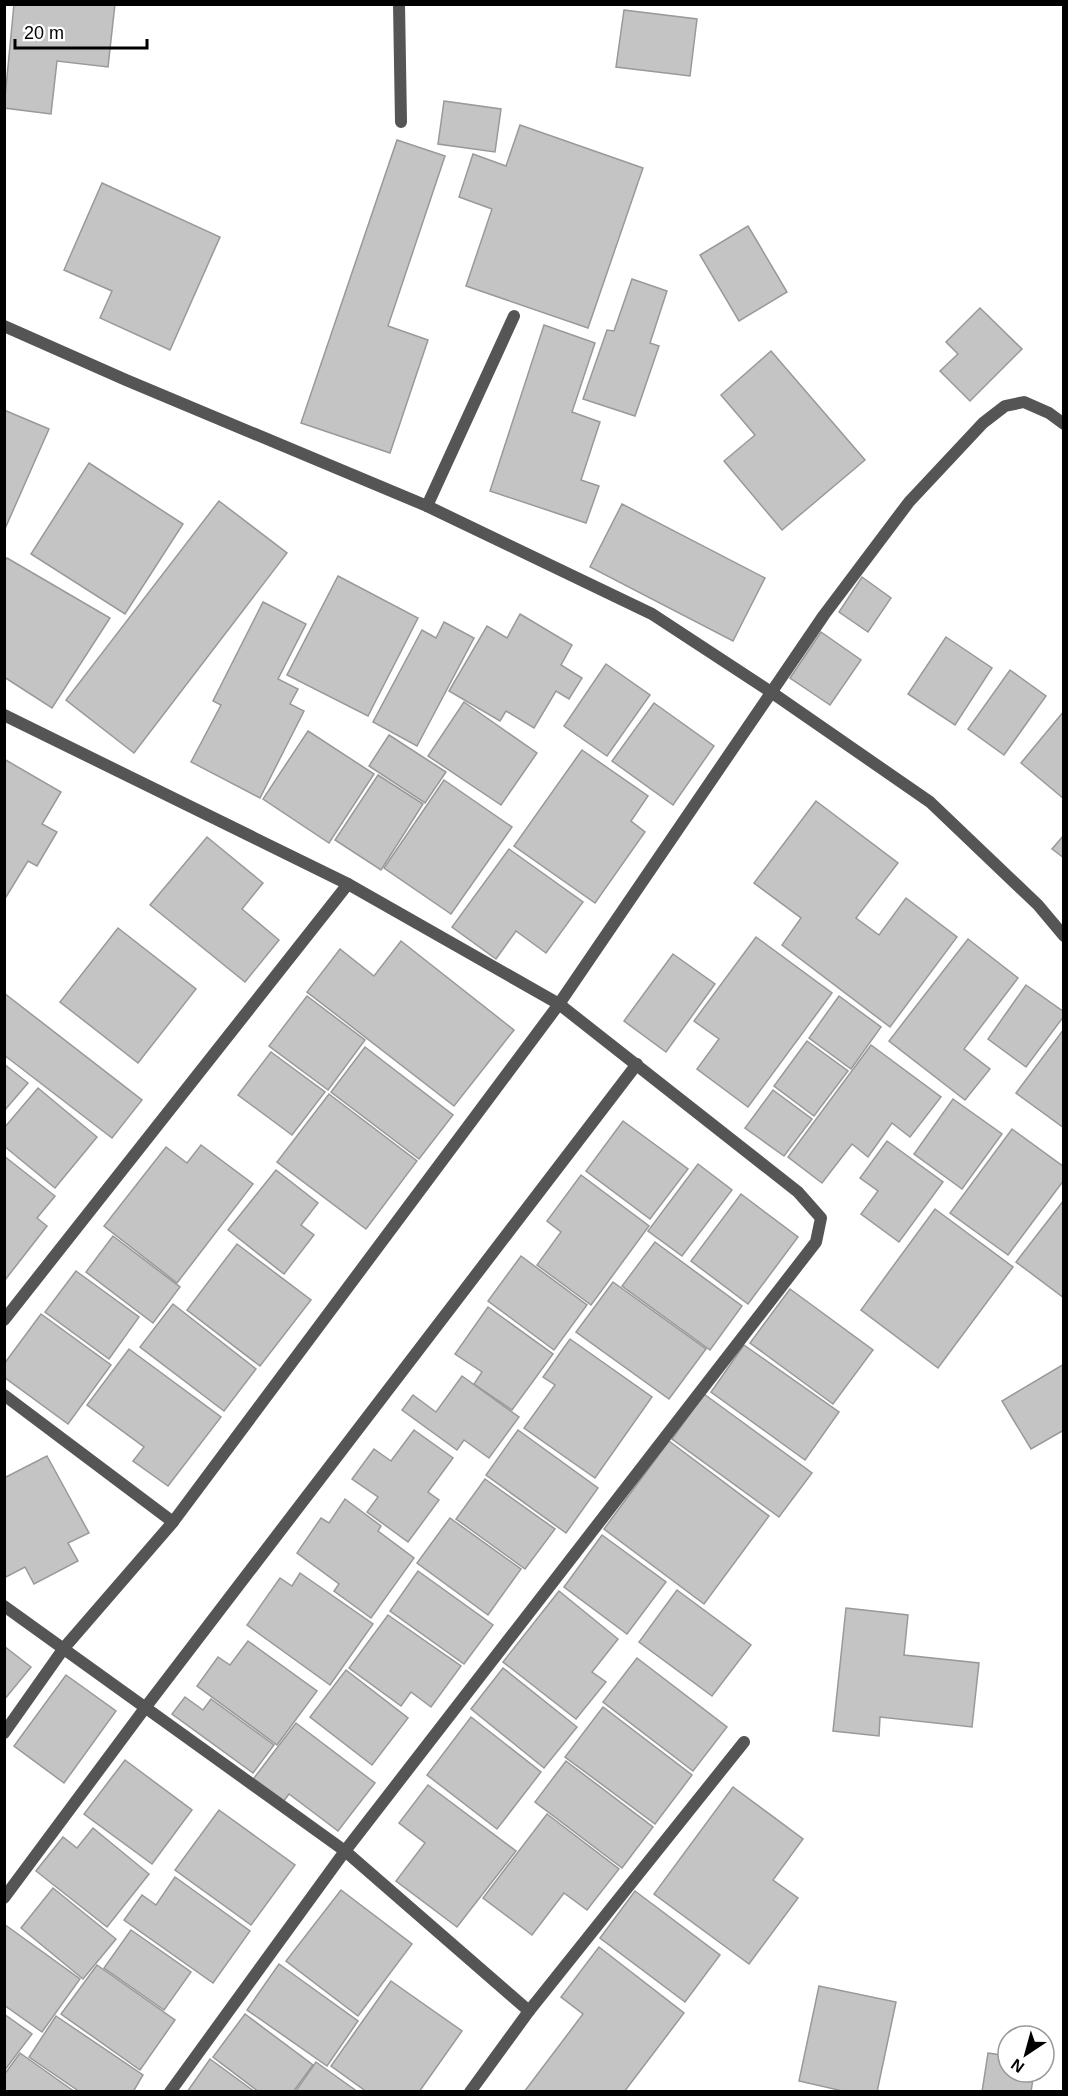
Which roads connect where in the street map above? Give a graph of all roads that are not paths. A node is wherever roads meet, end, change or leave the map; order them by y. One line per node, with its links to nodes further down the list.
1 (399, 4): 2 (street)
2 (401, 122)
3 (514, 316): 6 (street)
4 (4, 326): 6 (street)
5 (1064, 424): 7 (street)
6 (427, 507): 7 (street)
7 (771, 692): 10 (street); 11 (street)
8 (4, 715): 9 (street)
9 (348, 884): 11 (street); 13 (street)
10 (1064, 936)
11 (560, 1004): 12 (street); 15 (street)
12 (637, 1064): 18 (street); 21 (street)
13 (4, 1320)
14 (4, 1395): 15 (street)
15 (173, 1522): 17 (street)
16 (4, 1606): 17 (street)
17 (64, 1648): 18 (street); 19 (street)
18 (145, 1708): 21 (street); 22 (street)
19 (4, 1733)
20 (744, 1742): 23 (street)
21 (345, 1851): 23 (street); 24 (street)
22 (4, 1899)
23 (529, 2011): 25 (street)
24 (170, 2091)
25 (470, 2091)

